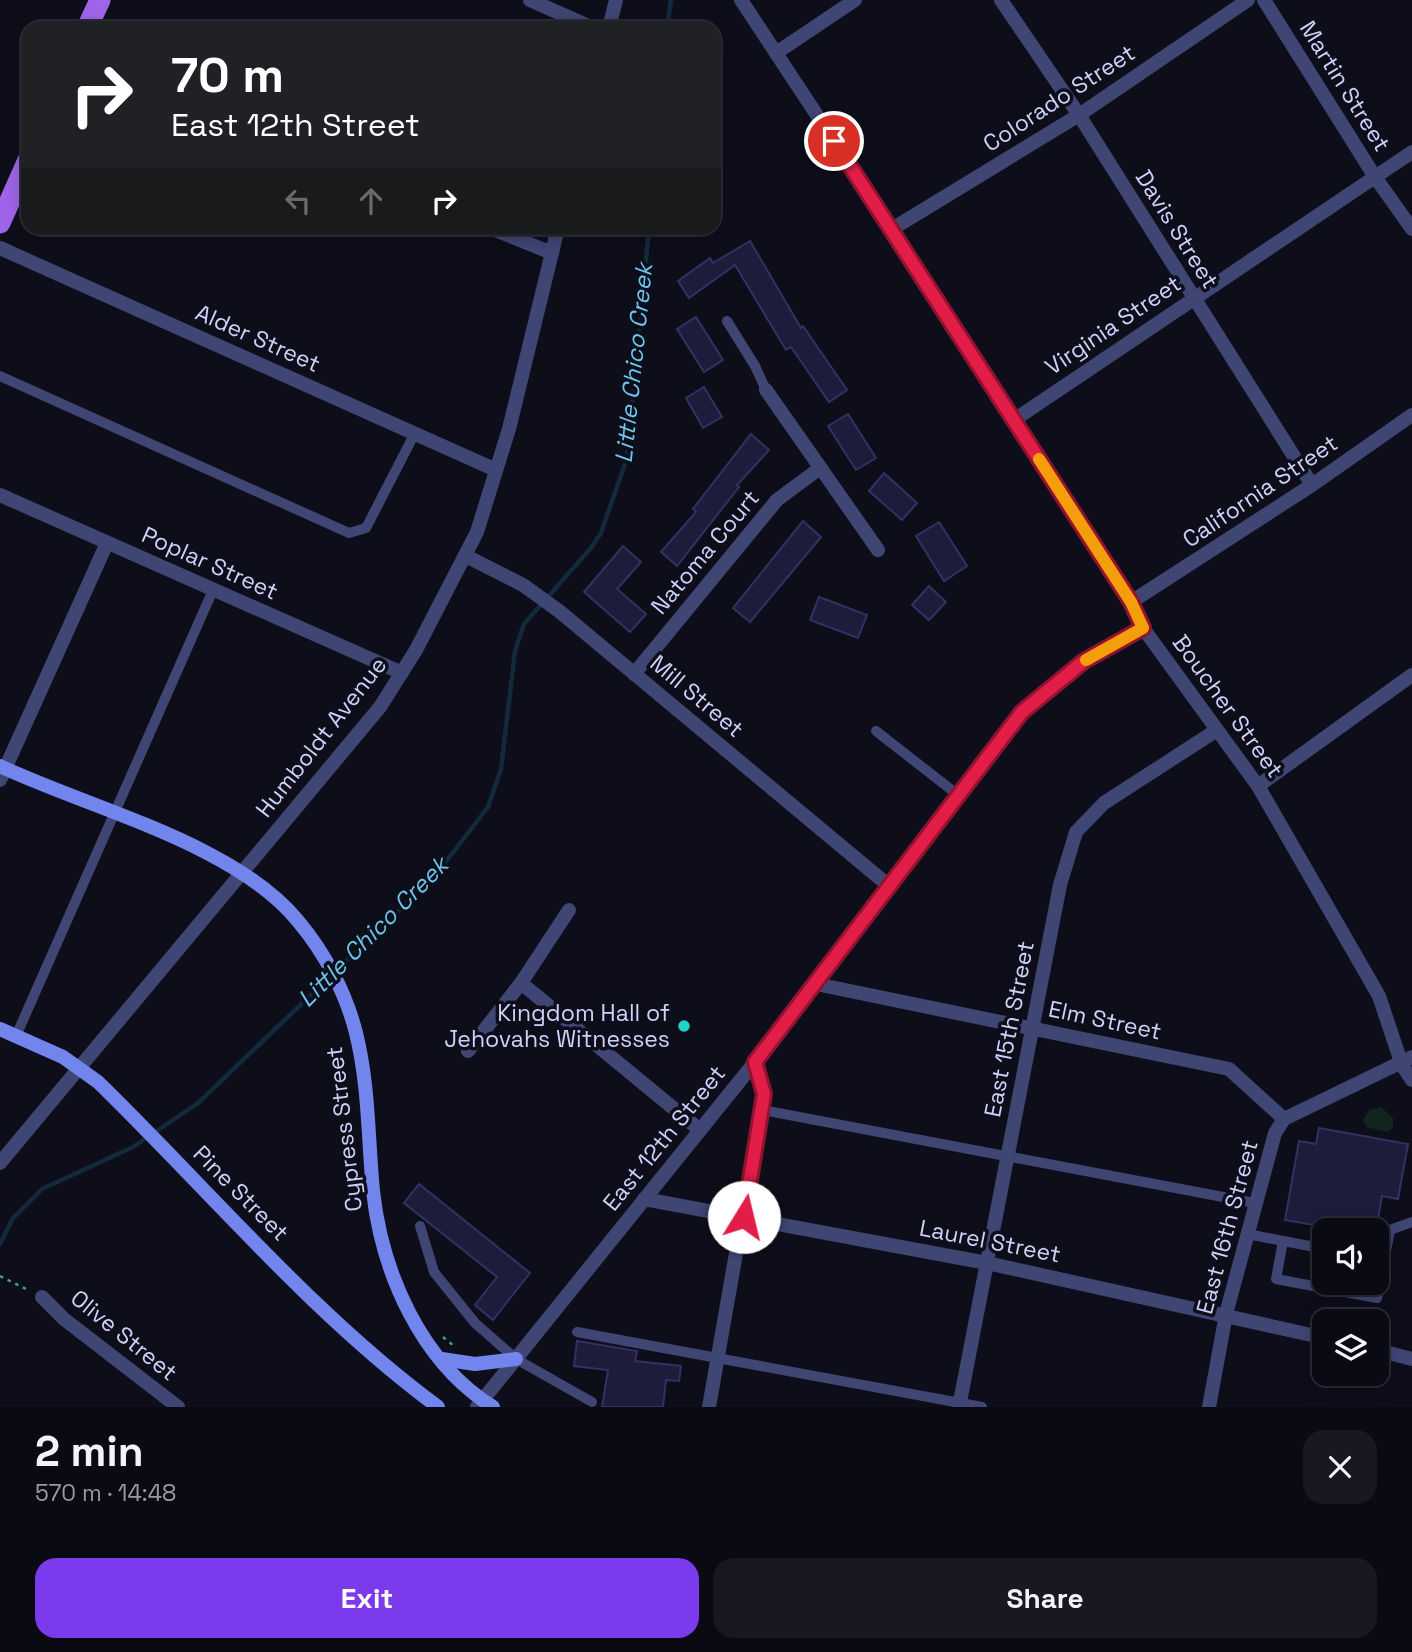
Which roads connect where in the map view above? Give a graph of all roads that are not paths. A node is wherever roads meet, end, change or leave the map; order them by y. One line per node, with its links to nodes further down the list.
1 (100, 0): 9 (main road)
2 (530, 0): 10 (street)
3 (615, 0): 11 (street)
4 (741, 0): 12 (street, Boucher Street)
5 (855, 0): 12 (street)
6 (1001, 0): 13 (street, Davis Street)
7 (1248, 0): 13 (street, Colorado Street)
8 (1264, 0): 16 (street, Martin Street)
9 (90, 21)
10 (577, 21)
11 (610, 21)
12 (776, 53): 18 (street, Boucher Street)
13 (1079, 115): 18 (street, Colorado Street); 24 (street, Davis Street)
14 (1412, 152): 16 (street, Virginia Street)
15 (21, 176): 17 (main road)
16 (1375, 177): 19 (street, Martin Street); 24 (street, Virginia Street)
17 (0, 223)
18 (892, 229): 29 (street, Boucher Street)
19 (1412, 229)
20 (507, 235): 23 (street)
21 (556, 235): 23 (street, Humboldt Avenue)
22 (0, 248): 30 (street, Alder Street)
23 (552, 253): 32 (street, Humboldt Avenue)
24 (1193, 298): 29 (street, Virginia Street); 33 (street, Davis Street)
25 (727, 321): 27 (lane)
26 (0, 376): 30 (lane)
27 (766, 390): 31 (street)
28 (1412, 415): 33 (street, California Street)
29 (1014, 419): 39 (street, Boucher Street)
30 (415, 433): 32 (street, Alder Street)
31 (820, 468): 36 (street); 42 (street, Natoma Court)
32 (496, 470): 37 (street, Humboldt Avenue)
33 (1312, 485): 39 (street, California Street)
34 (1, 497): 35 (street, Poplar Street)
35 (107, 543): 38 (street, Poplar Street); 46 (street)
36 (878, 550)
37 (466, 556): 41 (street, Humboldt Avenue); 42 (street, Mill Street)
38 (213, 590): 41 (street, Poplar Street); 49 (lane)
39 (1131, 602): 40 (street, Boucher Street)
40 (1143, 628): 44 (street, Boucher Street); 48 (street, East 12th Street)
41 (402, 673): 50 (street, Humboldt Avenue)
42 (634, 674): 51 (street, Mill Street)
43 (1412, 675): 47 (street)
44 (1217, 730): 47 (street, Boucher Street); 55 (street, East 15th Street)
45 (876, 731): 48 (lane)
46 (2, 772): 49 (street, Cypress Street)
47 (1258, 786): 59 (street, Boucher Street)
48 (958, 795): 51 (street, East 12th Street)
49 (115, 814): 50 (street, Cypress Street); 57 (lane)
50 (241, 872): 61 (street, Humboldt Avenue); 87 (street, Cypress Street)
51 (889, 886): 54 (street, East 12th Street)
52 (569, 910): 53 (street)
53 (521, 983): 58 (street); 65 (street)
54 (816, 984): 55 (street, Elm Street); 60 (street, East 12th Street)
55 (1033, 1028): 64 (street, Elm Street); 66 (street, East 15th Street)
56 (0, 1029): 57 (street, Pine Street)
57 (16, 1036): 61 (street, Pine Street)
58 (468, 1051)
59 (1407, 1061): 62 (street); 64 (street, East 16th Street)
60 (755, 1062): 63 (street); 65 (street, East 12th Street)
61 (80, 1068): 67 (street, Humboldt Avenue); 94 (street, Pine Street)
62 (1412, 1080)
63 (762, 1110): 66 (lane); 70 (street)
64 (1284, 1119): 69 (street, East 16th Street)
65 (700, 1130): 68 (street, East 12th Street)
66 (1008, 1156): 69 (lane); 77 (street, East 15th Street)
67 (0, 1163)
68 (643, 1199): 70 (street, Laurel Street); 88 (street, East 12th Street)
69 (1255, 1203): 74 (street, East 16th Street)
70 (744, 1217): 77 (street, Laurel Street); 86 (street)
71 (1412, 1222): 73 (lane)
72 (420, 1226): 88 (lane)
73 (1389, 1233)
74 (1247, 1234): 75 (lane); 82 (street, East 16th Street)
75 (1283, 1241): 76 (lane); 78 (lane)
76 (1312, 1247)
77 (987, 1263): 82 (street, Laurel Street); 92 (street, East 15th Street)
78 (1312, 1286)
79 (1361, 1295): 80 (lane)
80 (1377, 1295)
81 (42, 1297): 93 (street, Olive Street)
82 (1226, 1314): 84 (street, Laurel Street); 97 (street, East 16th Street)
83 (577, 1332): 86 (lane)
84 (1312, 1335)
85 (1389, 1353): 89 (street)
86 (718, 1358): 92 (lane); 95 (street)
87 (441, 1359): 88 (street); 91 (street, Cypress Street)
88 (516, 1359): 90 (lane); 91 (street, East 12th Street)
89 (1412, 1359)
90 (592, 1402)
91 (484, 1405)
92 (960, 1405): 96 (lane)
93 (178, 1407)
94 (438, 1407)
95 (709, 1407)
96 (982, 1407)
97 (1209, 1407)

